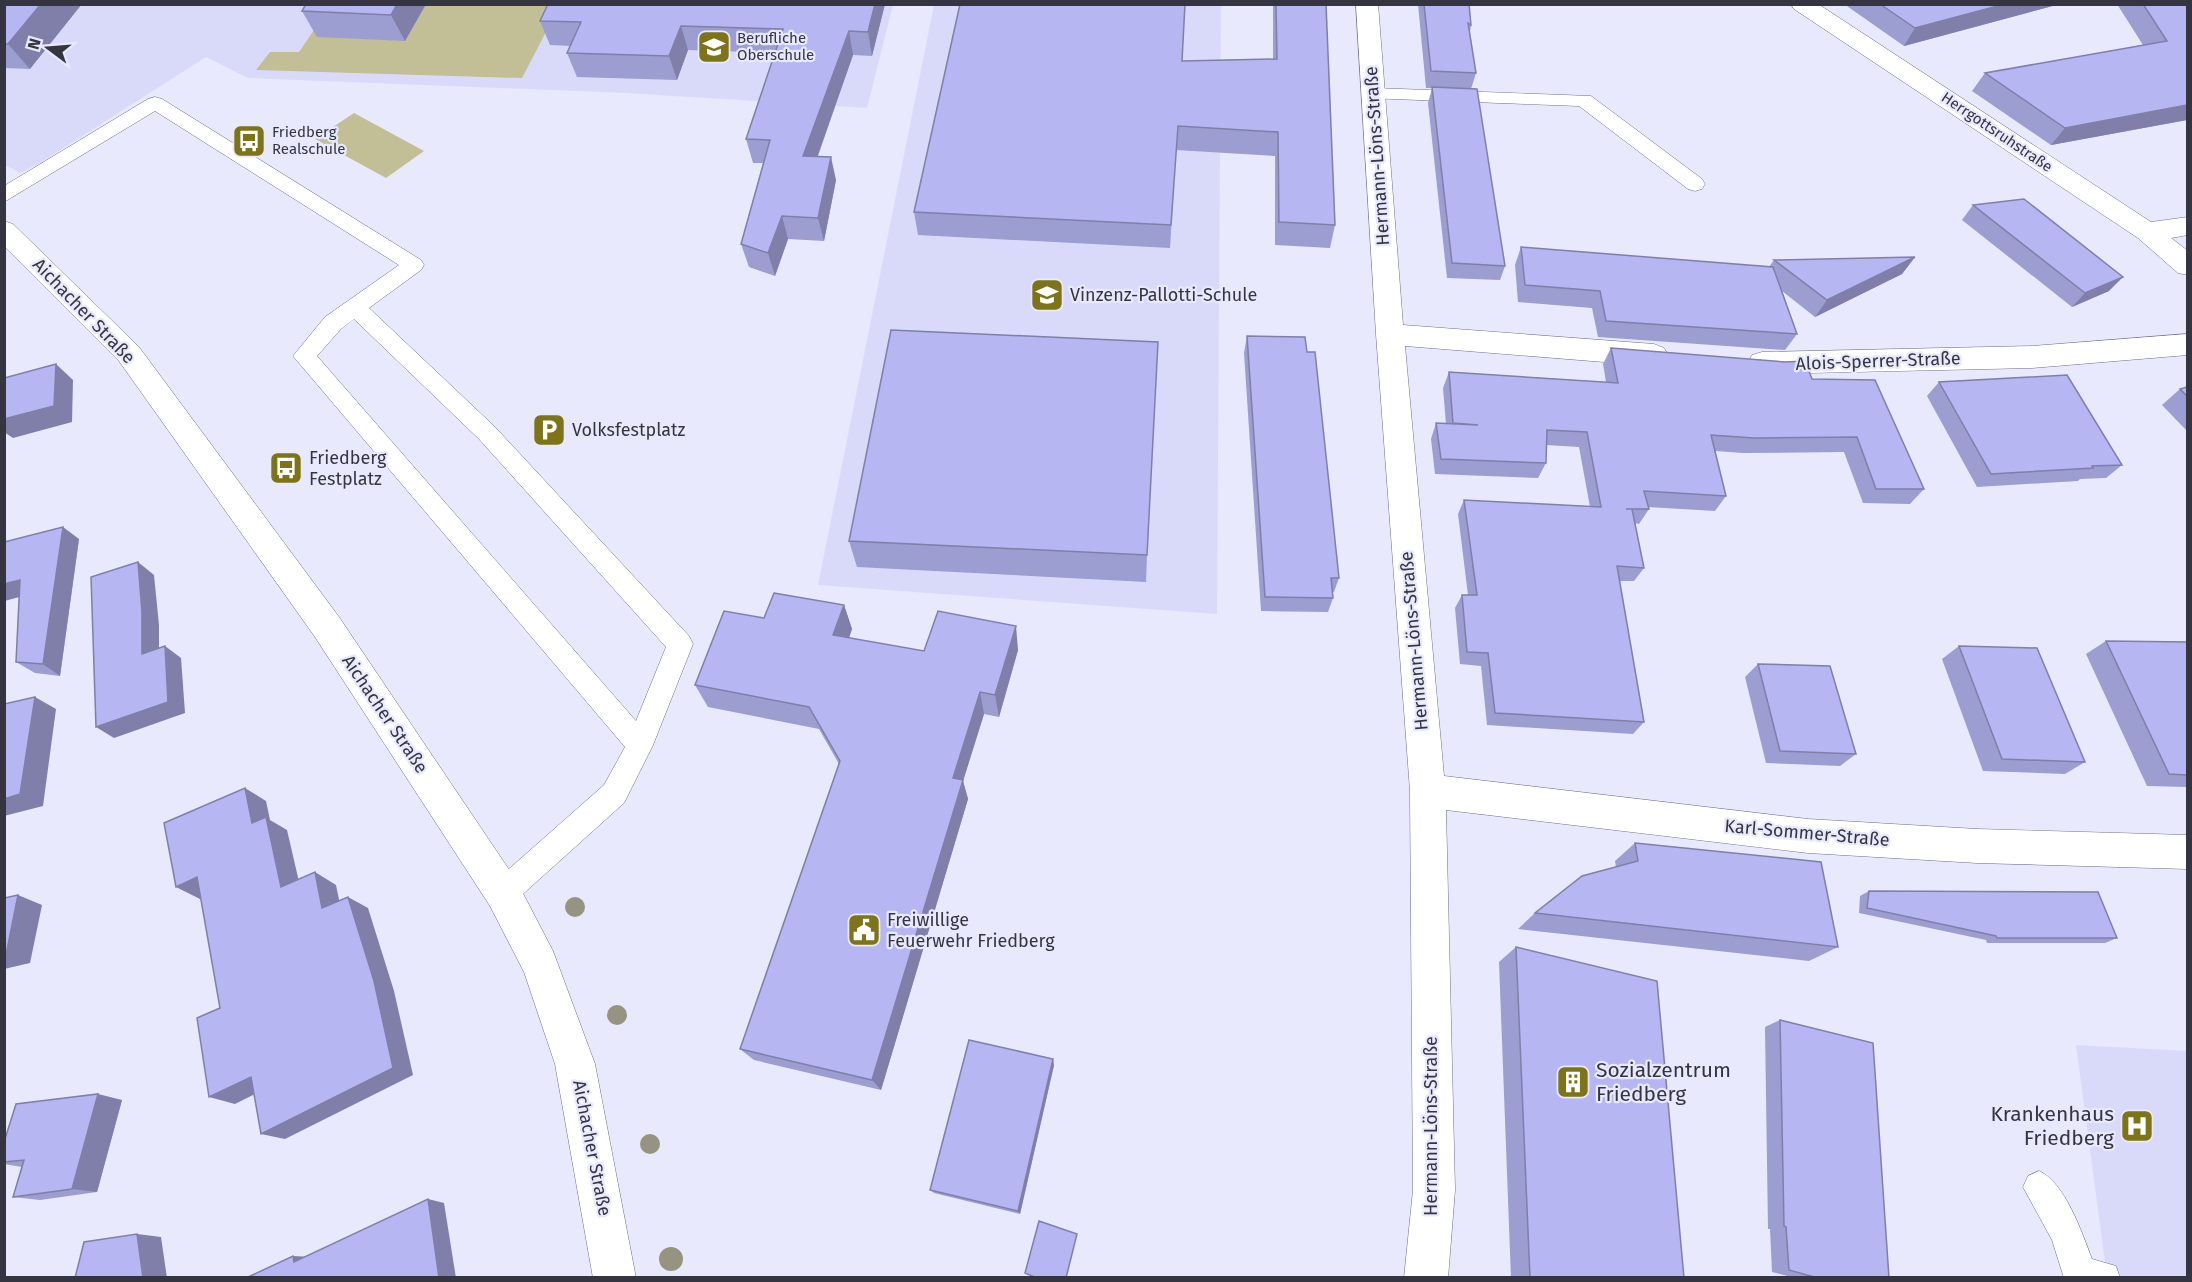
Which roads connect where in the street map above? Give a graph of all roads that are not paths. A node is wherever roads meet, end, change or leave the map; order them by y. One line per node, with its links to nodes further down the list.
1 (1367, 4): 3 (street, Hermann-Löns-Straße)
2 (1802, 4): 8 (street, Herrgottsruhstraße)
3 (1373, 94): 4 (lane); 11 (street, Hermann-Löns-Straße)
4 (1695, 183)
5 (4, 195): 10 (lane)
6 (2187, 226): 8 (street)
7 (4, 230): 18 (street, Aichacher Straße)
8 (2146, 232): 9 (street, Herrgottsruhstraße)
9 (2187, 266)
10 (355, 308): 15 (lane); 15 (lane)
11 (1390, 334): 13 (street); 16 (street, Hermann-Löns-Straße)
12 (2187, 344): 14 (street, Alois-Sperrer-Straße)
13 (1681, 357)
14 (1739, 362)
15 (640, 745): 18 (lane)
16 (1428, 791): 17 (street, Karl-Sommer-Straße); 22 (street, Hermann-Löns-Straße)
17 (2187, 852)
18 (503, 892): 21 (street, Aichacher Straße)
19 (2039, 1187): 20 (lane)
20 (2089, 1276)
21 (615, 1278)
22 (1426, 1278)

